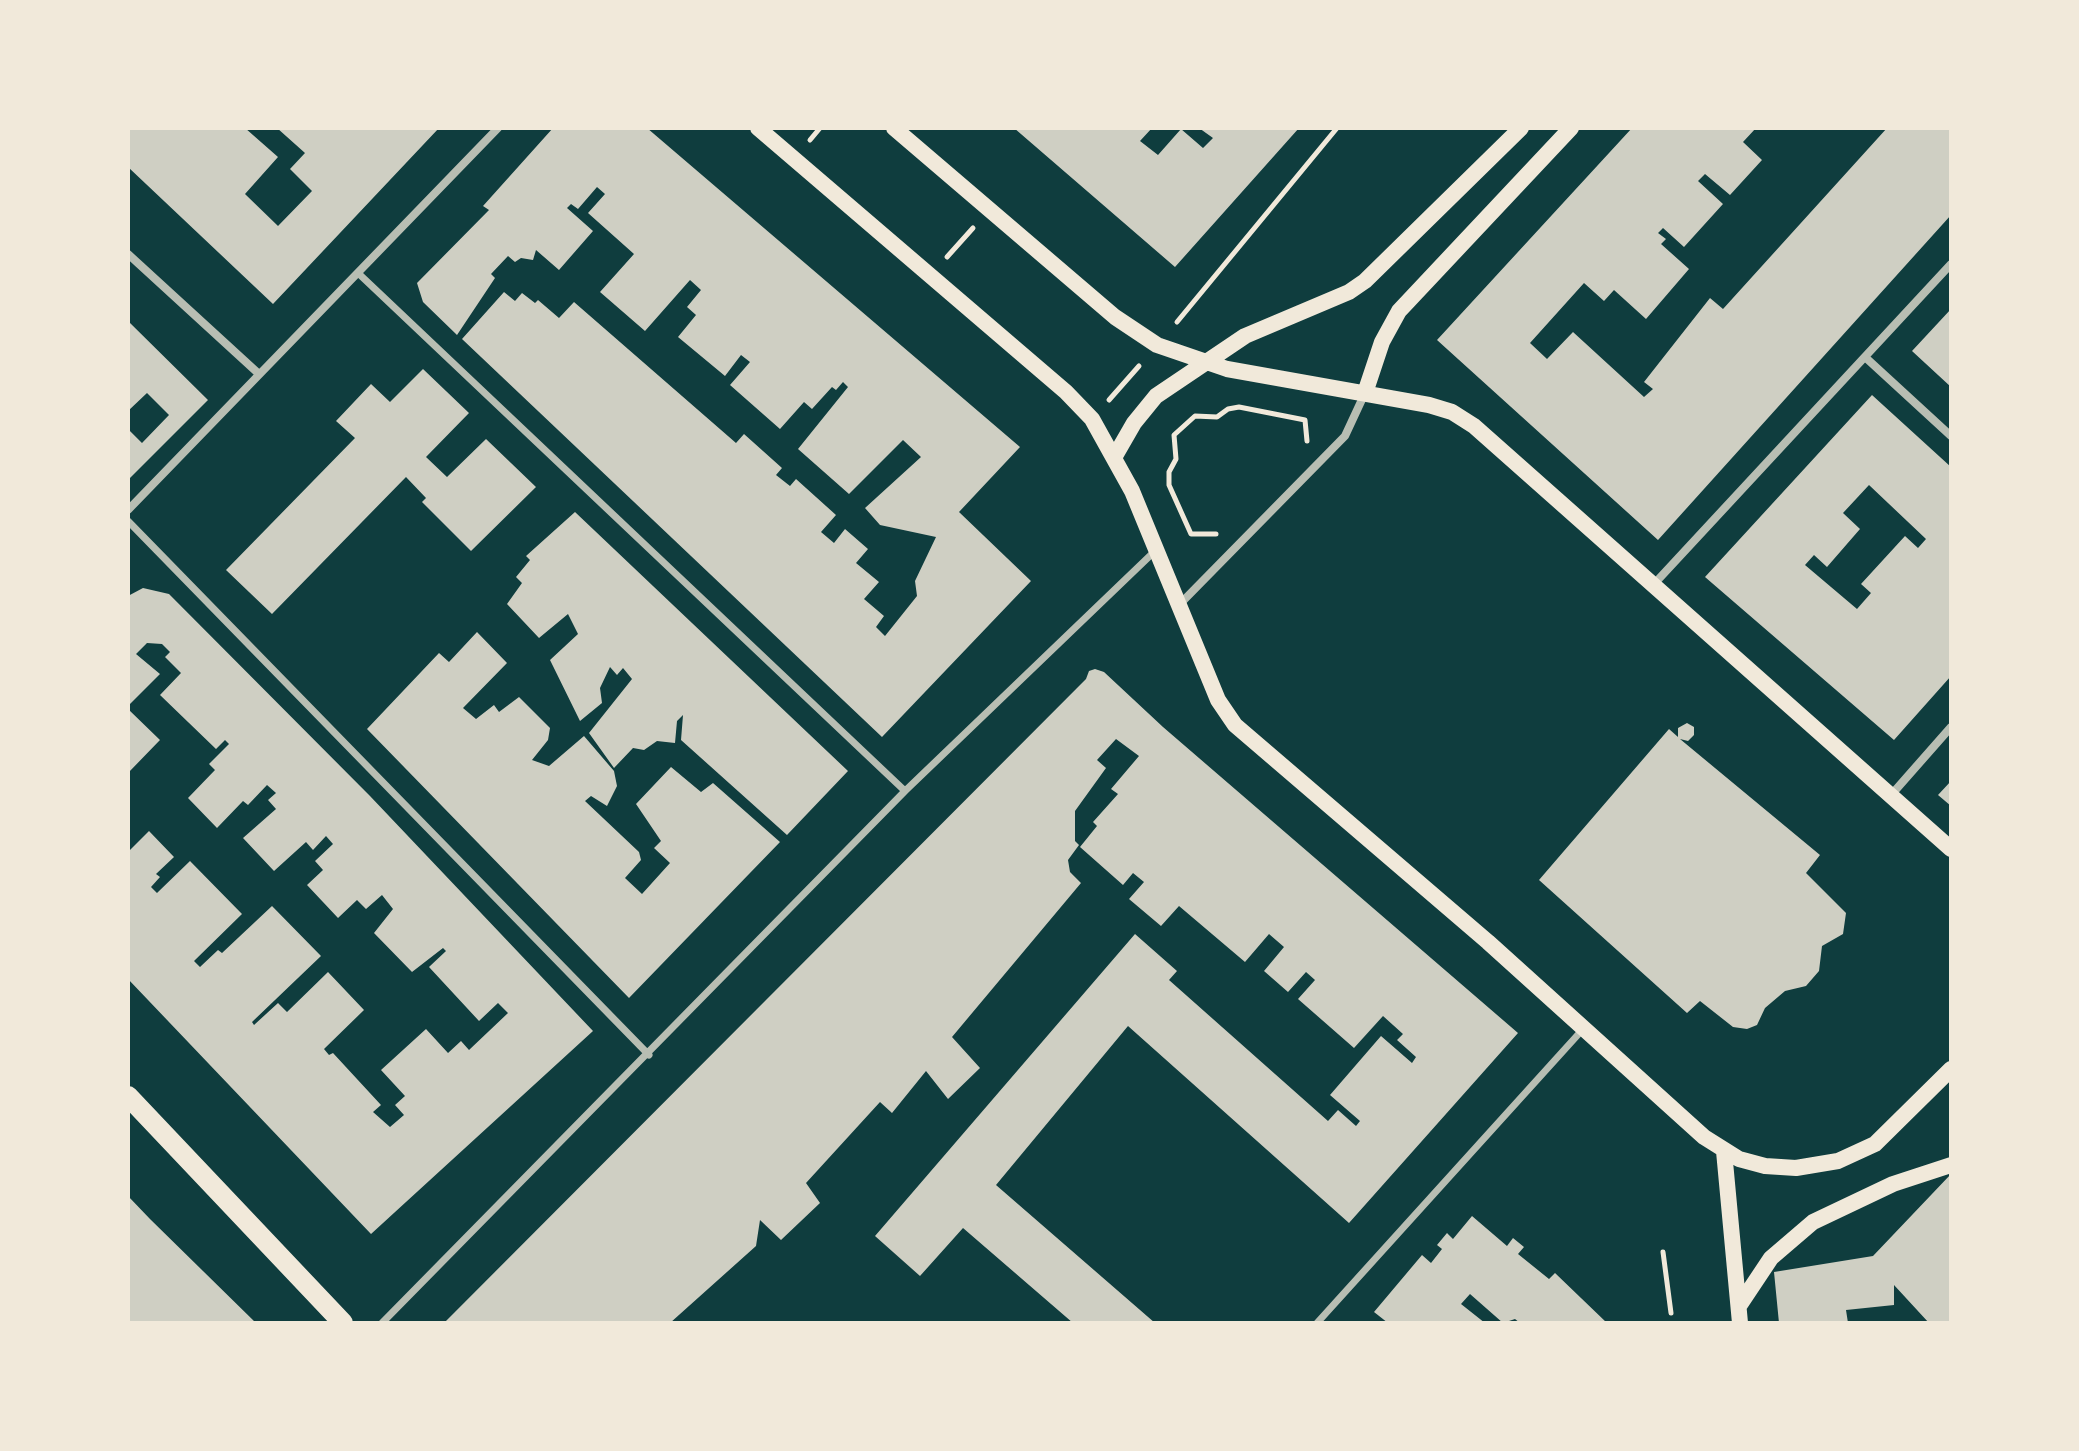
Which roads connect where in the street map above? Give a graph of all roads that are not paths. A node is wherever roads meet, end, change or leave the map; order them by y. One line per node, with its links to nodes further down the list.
1 (498, 128): 8 (street)
2 (758, 128): 14 (main road)
3 (894, 128): 10 (main road)
4 (1521, 128): 10 (main road)
5 (1571, 128): 12 (main road)
6 (128, 254): 11 (street)
7 (1951, 264): 9 (street)
8 (358, 273): 11 (street); 21 (street)
9 (1865, 357): 13 (street); 18 (street)
10 (1203, 362): 12 (main road); 14 (main road)
11 (259, 374): 15 (street)
12 (1365, 393): 18 (main road); 19 (street)
13 (1951, 436)
14 (1115, 456): 17 (main road)
15 (128, 510)
16 (128, 521): 25 (street)
17 (1156, 550): 19 (main road); 21 (street)
18 (1655, 583): 22 (main road)
19 (1179, 605): 24 (main road)
20 (1951, 727): 22 (street)
21 (905, 791): 25 (street)
22 (1892, 794): 23 (main road)
23 (1951, 849)
24 (1584, 1028): 28 (main road); 31 (street)
25 (649, 1055): 33 (street)
26 (1951, 1069): 28 (main road)
27 (128, 1096): 32 (main road)
28 (1724, 1151): 30 (main road)
29 (1951, 1165): 30 (main road)
30 (1739, 1306): 34 (main road)
31 (1322, 1321)
32 (343, 1323)
33 (382, 1323)
34 (1740, 1323)

